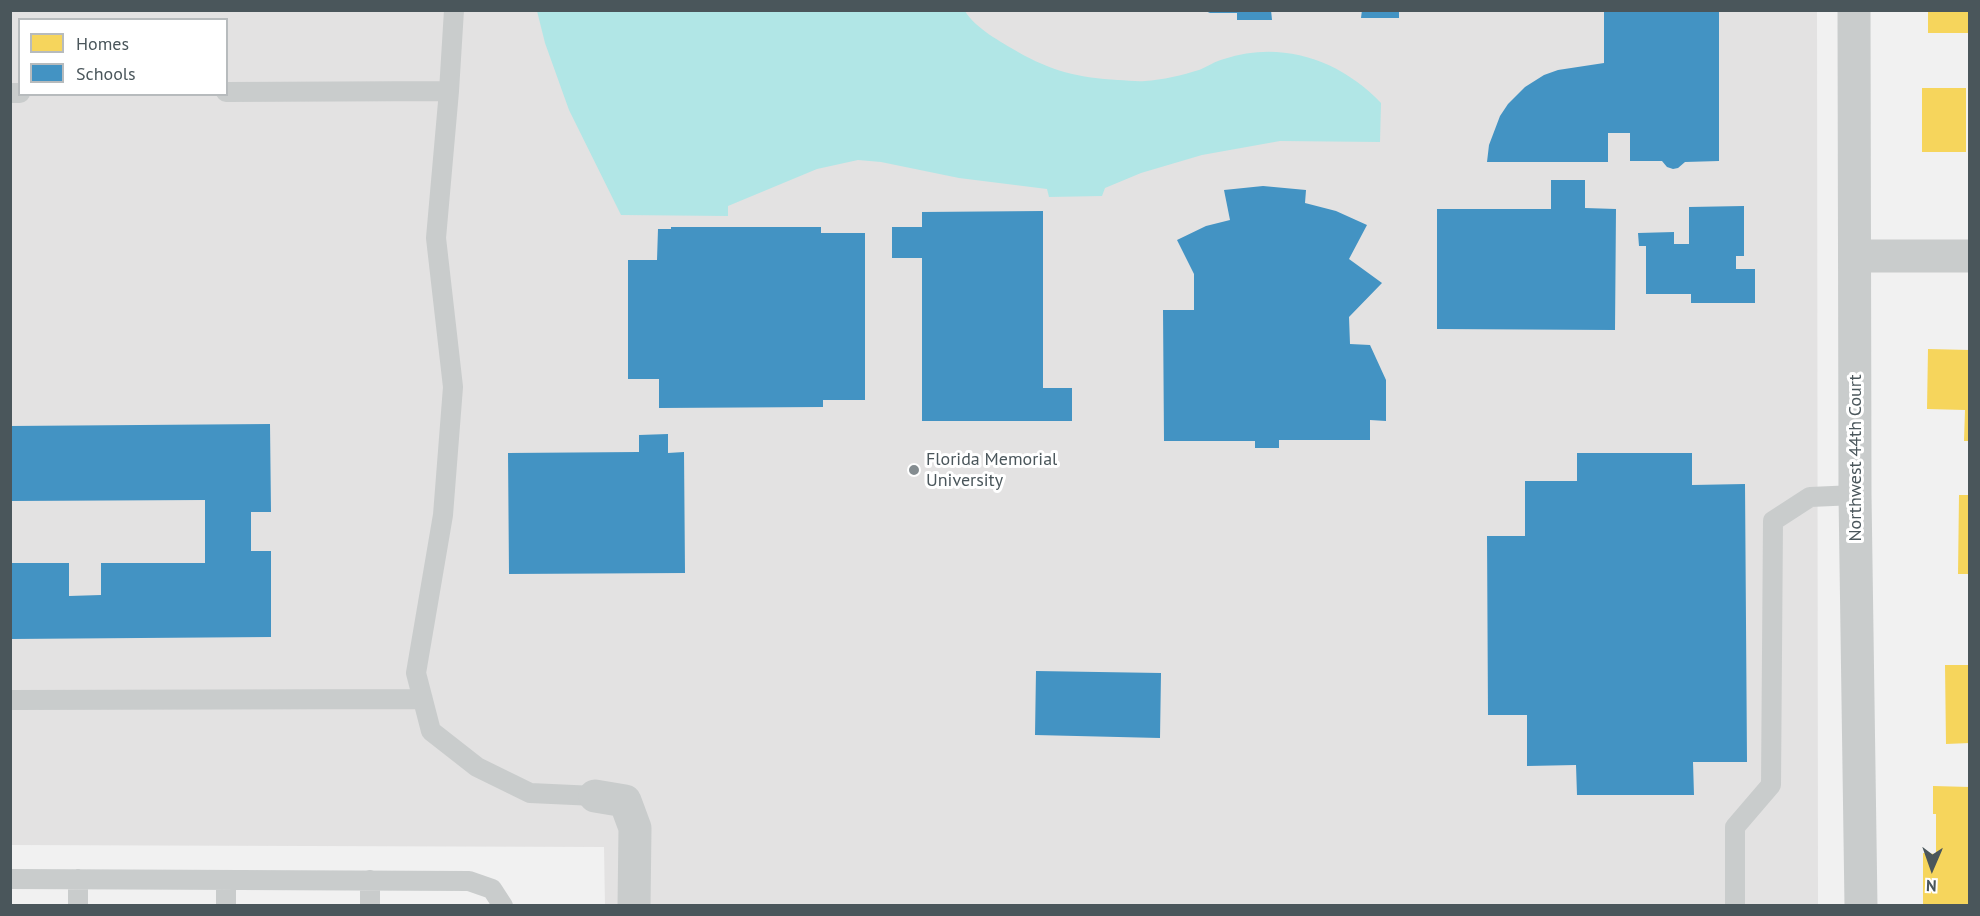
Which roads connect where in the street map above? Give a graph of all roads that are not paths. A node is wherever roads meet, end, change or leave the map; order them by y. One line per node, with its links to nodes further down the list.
1 (454, 10): 3 (lane)
2 (1854, 10): 5 (street, Northwest 44th Court)
3 (449, 91): 4 (lane); 8 (lane)
4 (228, 92)
5 (1855, 256): 6 (street); 7 (street, Northwest 44th Court)
6 (1970, 256)
7 (1855, 495): 20 (lane); 21 (street, Northwest 44th Court)
8 (423, 699): 9 (lane); 10 (lane)
9 (10, 700)
10 (595, 796): 19 (street)
11 (10, 879): 12 (lane)
12 (78, 879): 13 (lane); 15 (lane)
13 (226, 880): 14 (lane); 16 (lane)
14 (370, 880): 17 (lane); 18 (lane)
15 (78, 906)
16 (226, 906)
17 (370, 906)
18 (503, 906)
19 (634, 906)
20 (1735, 906)
21 (1861, 906)

